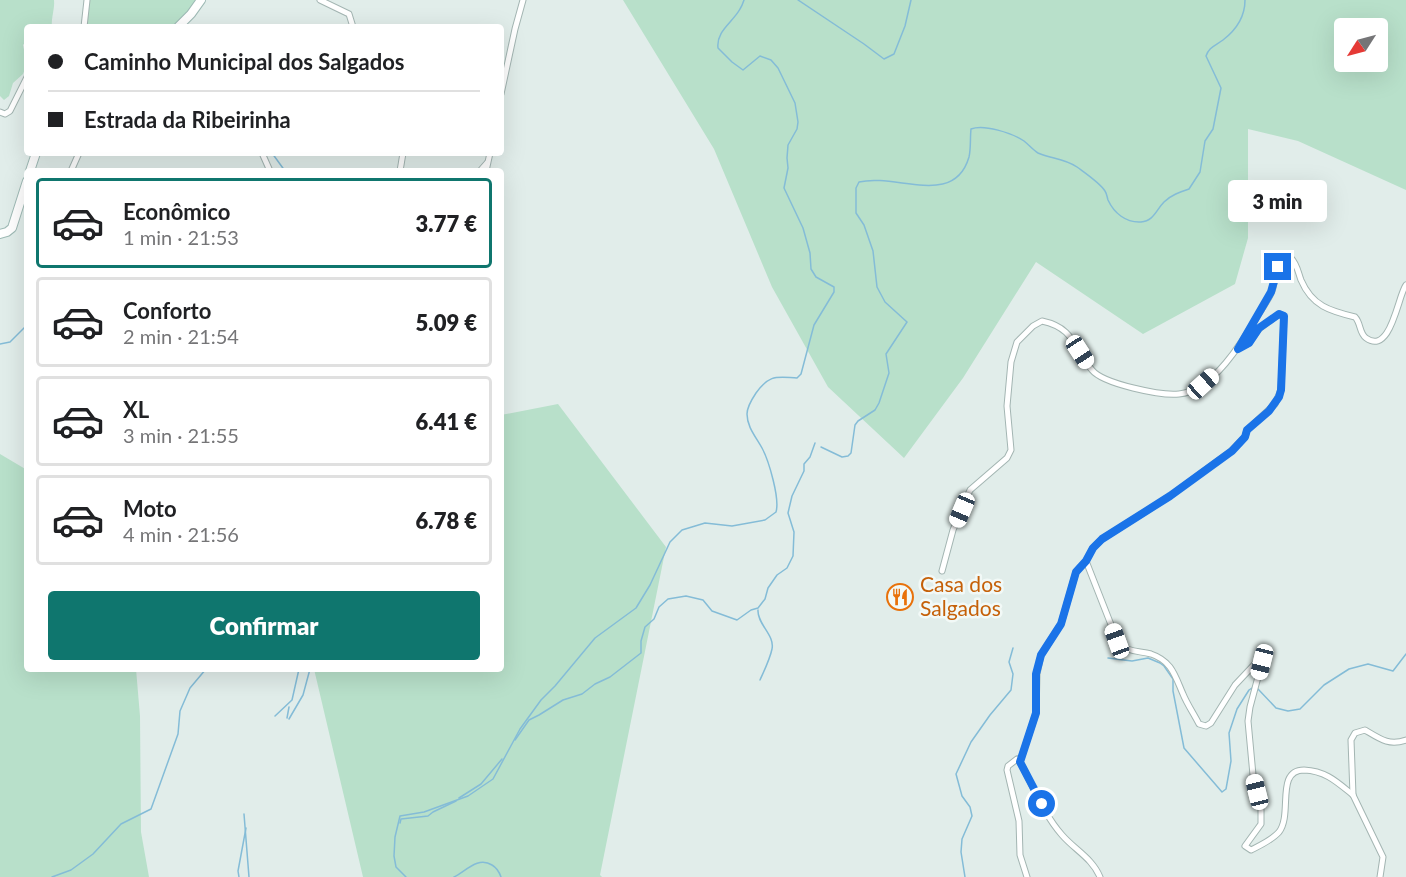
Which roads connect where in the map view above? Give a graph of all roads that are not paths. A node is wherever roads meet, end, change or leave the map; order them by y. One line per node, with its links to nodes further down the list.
1 (87, 0): 5 (street)
2 (201, 0): 6 (main road)
3 (320, 0): 7 (street)
4 (523, 0): 8 (street)
5 (84, 24)
6 (181, 24)
7 (352, 24)
8 (504, 80)
9 (24, 83): 10 (street)
10 (0, 112)
11 (489, 156): 12 (street)
12 (488, 162): 13 (street); 14 (street)
13 (483, 168)
14 (487, 168)
15 (24, 190): 16 (main road)
16 (0, 234)
17 (1406, 285): 18 (street)
18 (1238, 349): 19 (street); 20 (street)
19 (1086, 561): 22 (street); 23 (street)
20 (942, 571)
21 (1406, 740): 23 (street)
22 (1020, 762): 24 (street); 25 (street)
23 (1353, 795): 26 (street)
24 (1027, 877)
25 (1100, 877)
26 (1380, 877)

